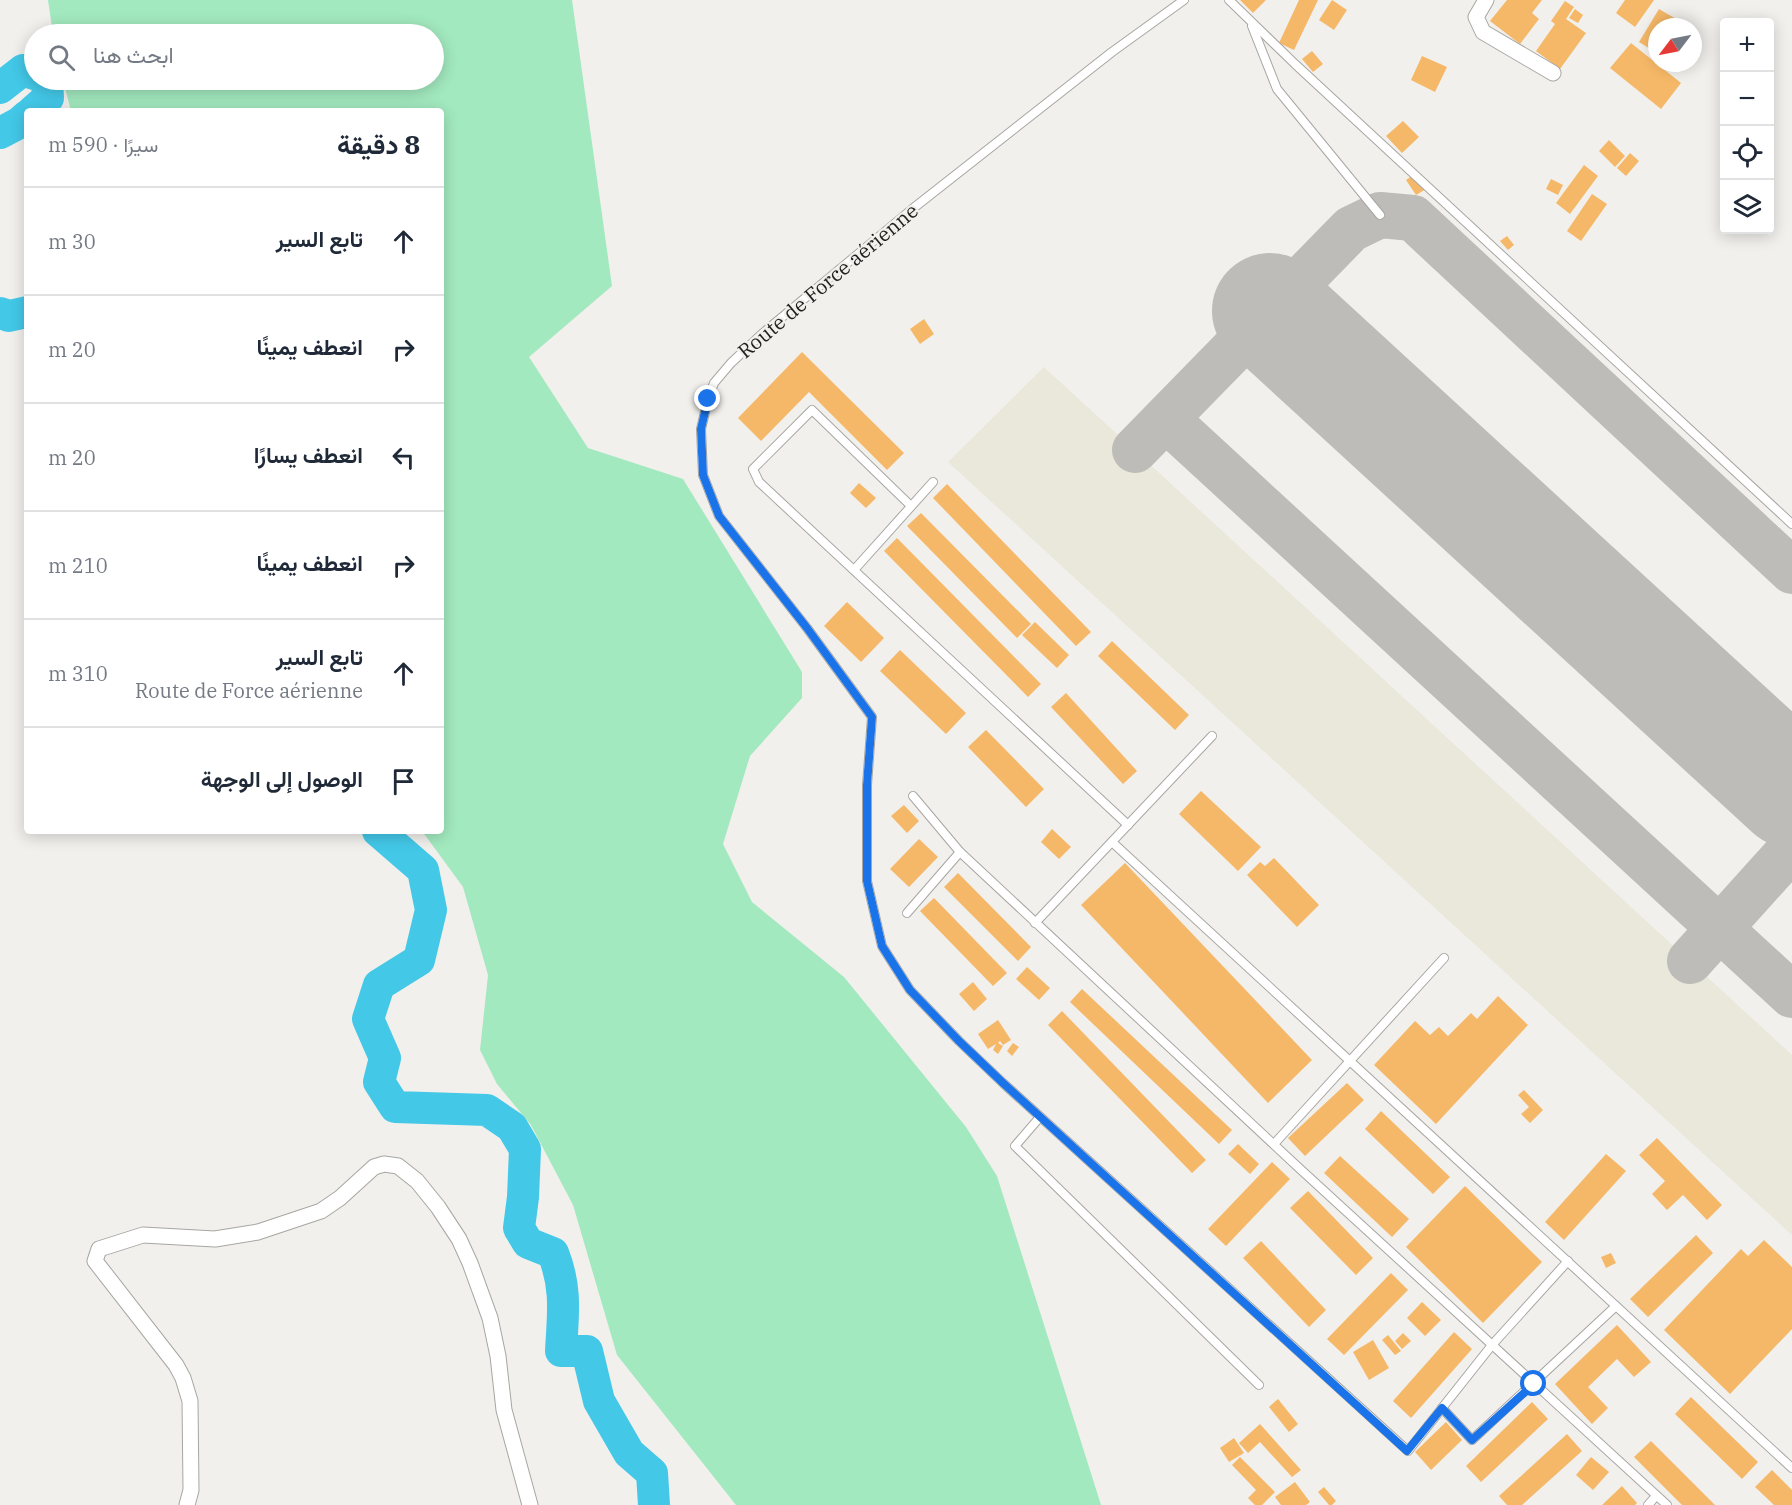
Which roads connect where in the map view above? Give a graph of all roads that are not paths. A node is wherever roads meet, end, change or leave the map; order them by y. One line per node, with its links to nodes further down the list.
1 (1184, 0): 20 (lane, Route de Force aérienne)
2 (1229, 0): 4 (lane)
3 (1486, 0): 5 (street)
4 (1250, 22): 6 (lane); 9 (lane)
5 (1553, 73)
6 (1380, 215)
7 (933, 482): 8 (lane)
8 (911, 506): 10 (lane); 10 (lane)
9 (1792, 525)
10 (854, 570): 13 (lane)
11 (1212, 736): 13 (lane)
12 (913, 796): 15 (lane)
13 (1128, 825): 14 (lane)
14 (1112, 842): 17 (lane); 19 (lane)
15 (960, 852): 16 (lane); 17 (lane)
16 (907, 913)
17 (1035, 923): 21 (lane)
18 (1444, 958): 19 (lane)
19 (1350, 1061): 21 (lane); 22 (lane)
20 (1040, 1118): 26 (lane); 27 (lane, Route de Force aérienne)
21 (1274, 1144): 24 (lane)
22 (1568, 1261): 23 (lane); 24 (lane)
23 (1616, 1306): 25 (lane); 28 (lane)
24 (1492, 1345): 25 (lane); 27 (lane)
25 (1534, 1384): 27 (lane); 29 (lane)
26 (1259, 1385)
27 (1442, 1408)
28 (1792, 1468)
29 (1656, 1496): 32 (lane); 33 (lane)
30 (187, 1505): 31 (street)
31 (530, 1505)
32 (1648, 1505)
33 (1667, 1505)

